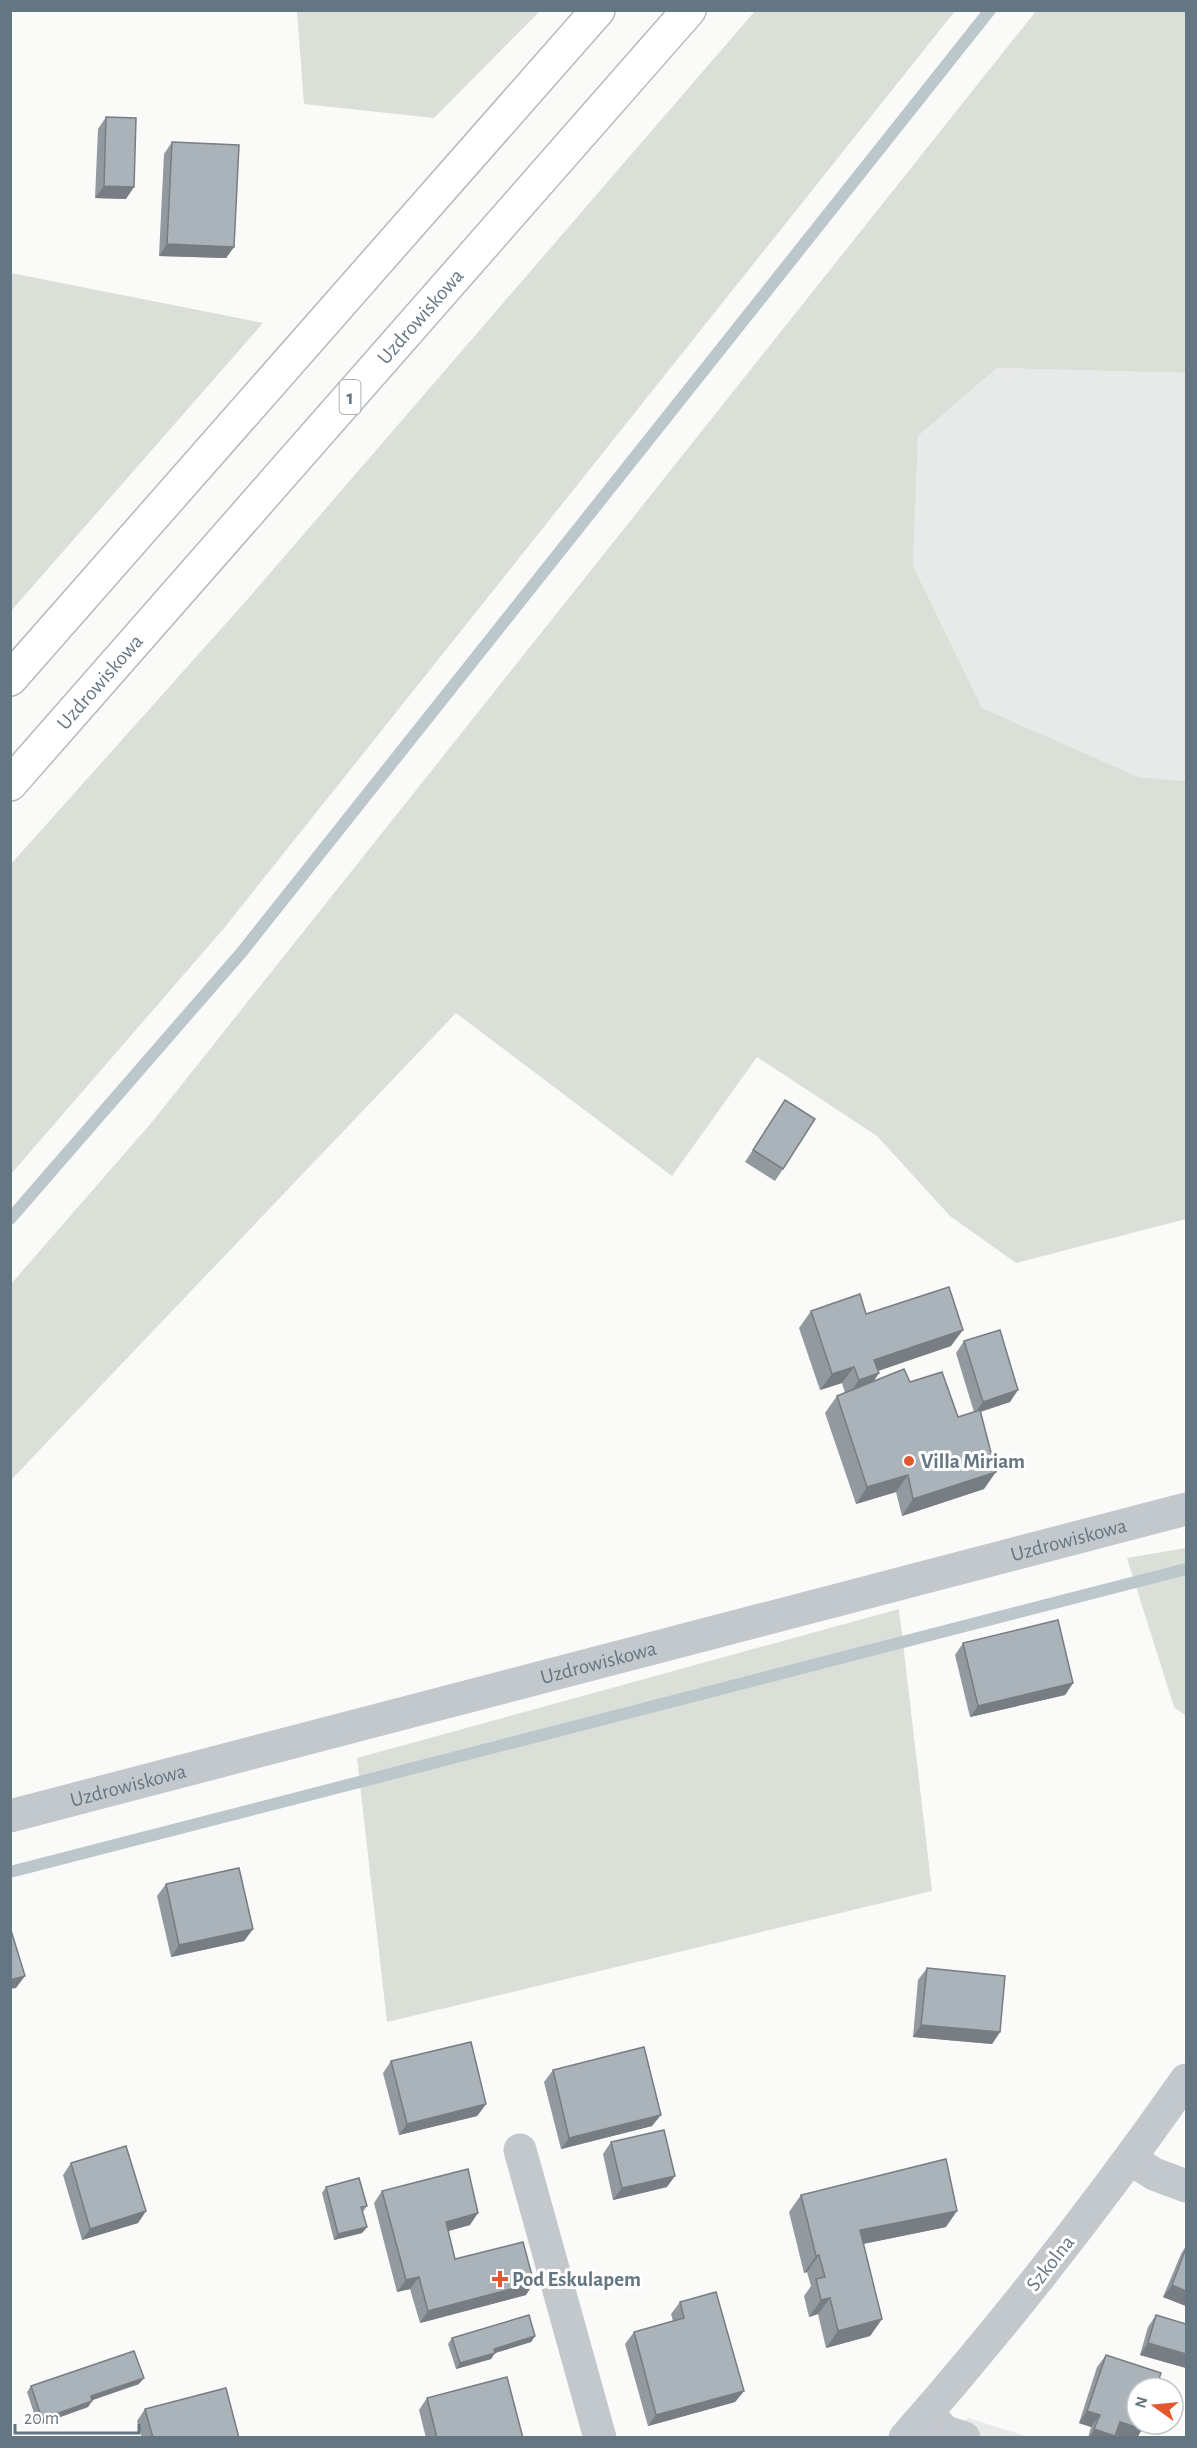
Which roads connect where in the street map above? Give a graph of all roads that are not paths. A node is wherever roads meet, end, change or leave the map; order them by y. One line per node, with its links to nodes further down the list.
1 (598, 10): 3 (main road)
2 (689, 10): 4 (main road, Uzdrowiskowa / 1)
3 (10, 679)
4 (10, 784)
5 (1186, 1509): 6 (street, Uzdrowiskowa)
6 (10, 1816)
7 (1186, 2080): 9 (street, Szkolna)
8 (520, 2150): 12 (street)
9 (1131, 2159): 10 (street); 11 (street, Szkolna)
10 (1186, 2186)
11 (915, 2426): 13 (street)
12 (600, 2438)
13 (964, 2438)

